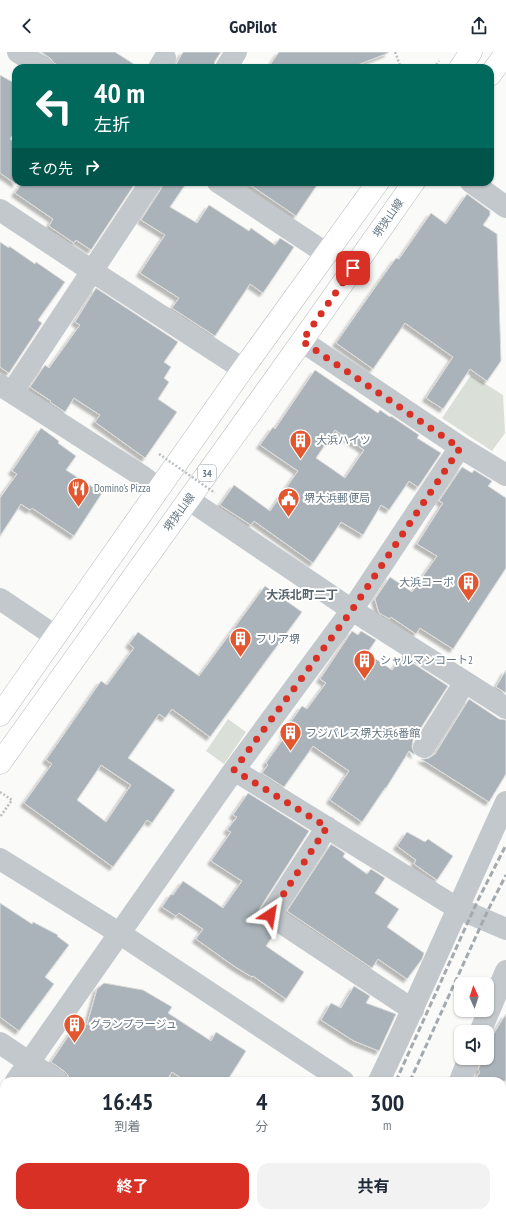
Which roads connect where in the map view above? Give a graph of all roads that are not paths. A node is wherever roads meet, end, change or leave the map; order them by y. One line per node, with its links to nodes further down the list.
1 (18, 52): 5 (street)
2 (236, 52): 6 (street)
3 (471, 52): 7 (main road)
4 (506, 52): 8 (main road)
5 (36, 64)
6 (228, 64)
7 (463, 64)
8 (494, 69)
9 (148, 186): 17 (street)
10 (224, 186): 16 (street)
11 (375, 186): 16 (main road)
12 (411, 186): 18 (main road, 堺狭山線 / 34)
13 (477, 186): 14 (street)
14 (506, 207)
15 (0, 210): 17 (street)
16 (327, 254): 19 (main road)
17 (92, 271): 19 (street); 20 (street)
18 (302, 341): 21 (street); 24 (main road, 堺狭山線 / 34)
19 (243, 369): 23 (main road)
20 (6, 389): 23 (street)
21 (460, 448): 22 (street); 26 (street)
22 (506, 475)
23 (159, 489): 27 (main road)
24 (188, 499): 26 (street); 32 (main road, 堺狭山線 / 34)
25 (0, 599): 27 (street)
26 (352, 610): 28 (street); 33 (street)
27 (55, 636): 30 (main road)
28 (465, 682): 29 (street); 31 (street)
29 (506, 708)
30 (0, 715)
31 (424, 747)
32 (0, 763)
33 (234, 770): 35 (street); 39 (street)
34 (506, 802): 37 (street)
35 (327, 827): 37 (street); 41 (street)
36 (0, 859): 39 (street)
37 (457, 908): 38 (street); 41 (street)
38 (506, 929)
39 (119, 933): 44 (street); 48 (street)
40 (506, 970): 42 (street)
41 (413, 1010): 49 (street)
42 (483, 1025)
43 (0, 1043): 44 (street)
44 (28, 1063): 46 (street); 47 (street)
45 (466, 1065): 50 (street)
46 (19, 1077)
47 (51, 1077)
48 (337, 1077)
49 (381, 1077)
50 (462, 1077)

